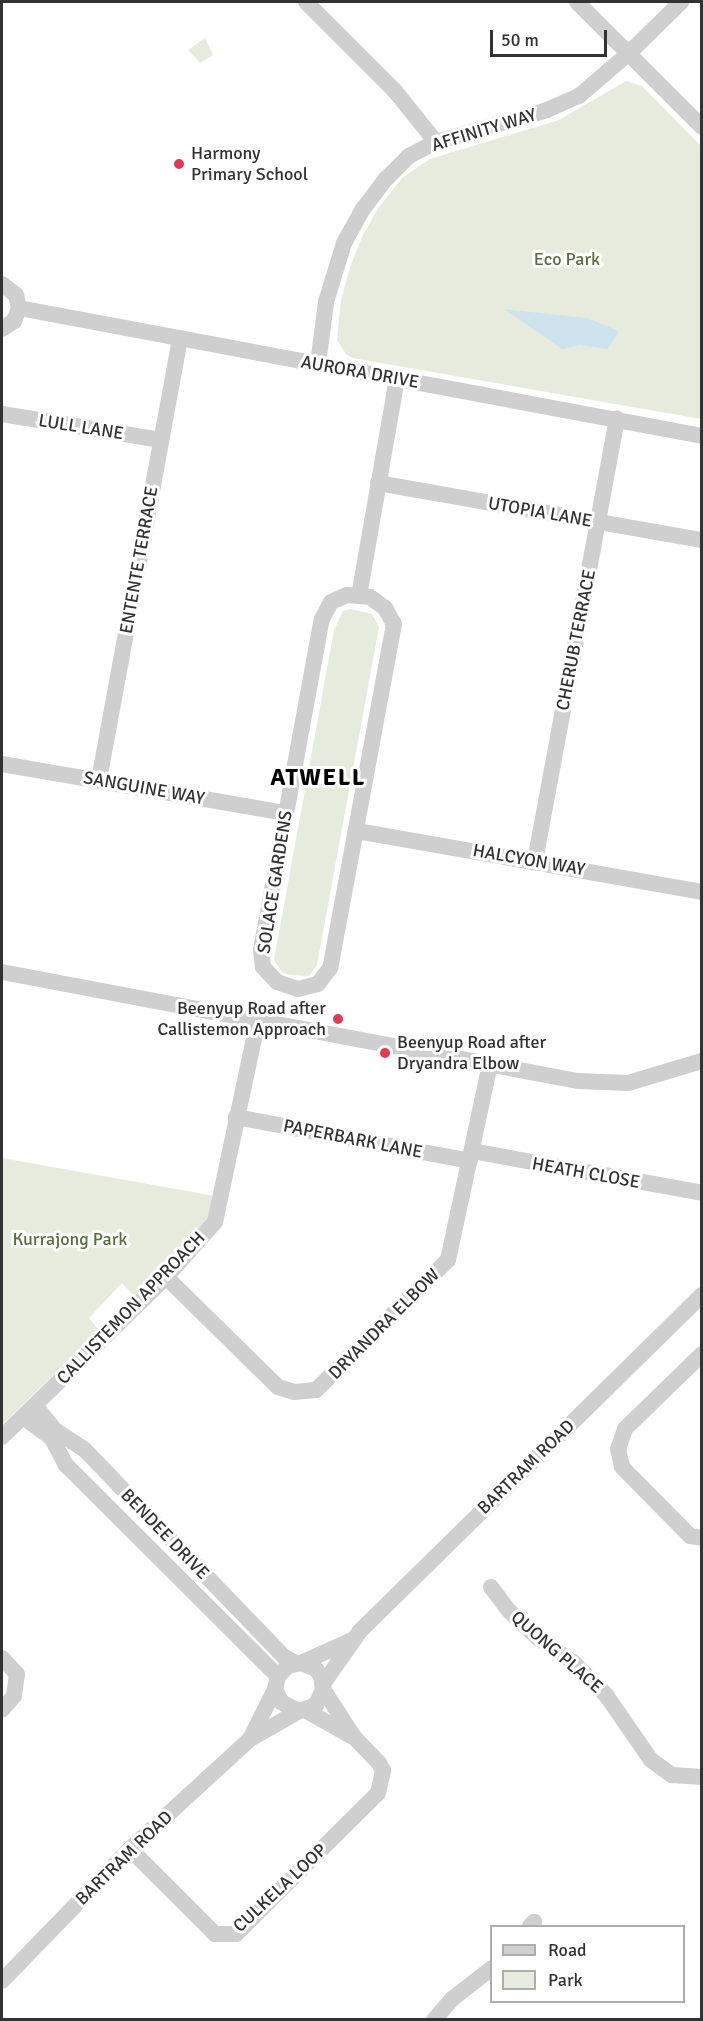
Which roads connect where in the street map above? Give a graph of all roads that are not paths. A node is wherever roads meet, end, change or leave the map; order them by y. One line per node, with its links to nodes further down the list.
1 (306, 2): 6 (street)
2 (578, 2): 4 (street)
3 (681, 2): 4 (street, AFFINITY WAY)
4 (629, 53): 5 (street); 6 (street, AFFINITY WAY)
5 (702, 127)
6 (436, 142): 11 (street, AFFINITY WAY)
7 (2, 284): 8 (street)
8 (19, 308): 9 (street); 10 (street, AURORA DRIVE)
9 (2, 329)
10 (180, 340): 11 (street, AURORA DRIVE); 16 (street, ENTENTE TERRACE)
11 (318, 364): 12 (street, AURORA DRIVE)
12 (397, 378): 14 (street, AURORA DRIVE); 17 (street)
13 (2, 414): 16 (street, LULL LANE)
14 (617, 419): 15 (street, AURORA DRIVE); 18 (street, CHERUB TERRACE)
15 (702, 436)
16 (161, 440): 22 (street, ENTENTE TERRACE)
17 (378, 483): 18 (street, UTOPIA LANE); 20 (street)
18 (598, 522): 19 (street, UTOPIA LANE); 25 (street, CHERUB TERRACE)
19 (702, 540)
20 (359, 596): 23 (street, SOLACE GARDENS); 24 (street, SOLACE GARDENS)
21 (2, 764): 22 (street, SANGUINE WAY)
22 (99, 780): 23 (street, SANGUINE WAY)
23 (286, 813): 24 (street, SOLACE GARDENS)
24 (357, 831): 25 (street, HALCYON WAY)
25 (535, 861): 26 (street, HALCYON WAY)
26 (702, 892)
27 (2, 972): 28 (street)
28 (258, 1020): 30 (street); 31 (street, CALLISTEMON APPROACH)
29 (702, 1061): 30 (street)
30 (490, 1064): 32 (street, DRYANDRA ELBOW)
31 (236, 1117): 32 (street, PAPERBARK LANE); 34 (street, CALLISTEMON APPROACH)
32 (471, 1156): 33 (street, HEATH CLOSE); 34 (street, DRYANDRA ELBOW)
33 (702, 1193)
34 (166, 1277): 37 (street, CALLISTEMON APPROACH)
35 (702, 1295): 41 (street, BARTRAM ROAD)
36 (702, 1354): 39 (street)
37 (29, 1411): 38 (street, CALLISTEMON APPROACH); 43 (street, BENDEE DRIVE); 44 (street, BENDEE DRIVE)
38 (2, 1437)
39 (702, 1538)
40 (491, 1587): 50 (street, QUONG PLACE)
41 (351, 1640): 43 (street, BARTRAM ROAD); 45 (street, BARTRAM ROAD)
42 (2, 1658): 46 (street)
43 (298, 1663): 44 (street); 45 (street)
44 (277, 1682): 47 (street); 49 (street, BARTRAM ROAD)
45 (323, 1687): 47 (street); 48 (street, CULKELA LOOP)
46 (2, 1710)
47 (302, 1711): 48 (street, CULKELA LOOP); 49 (street, BARTRAM ROAD)
48 (354, 1737): 51 (street, CULKELA LOOP)
49 (250, 1739): 51 (street, BARTRAM ROAD)
50 (702, 1777)
51 (130, 1849): 53 (street, BARTRAM ROAD)
52 (490, 1970): 54 (street)
53 (2, 1981)
54 (434, 2019)

